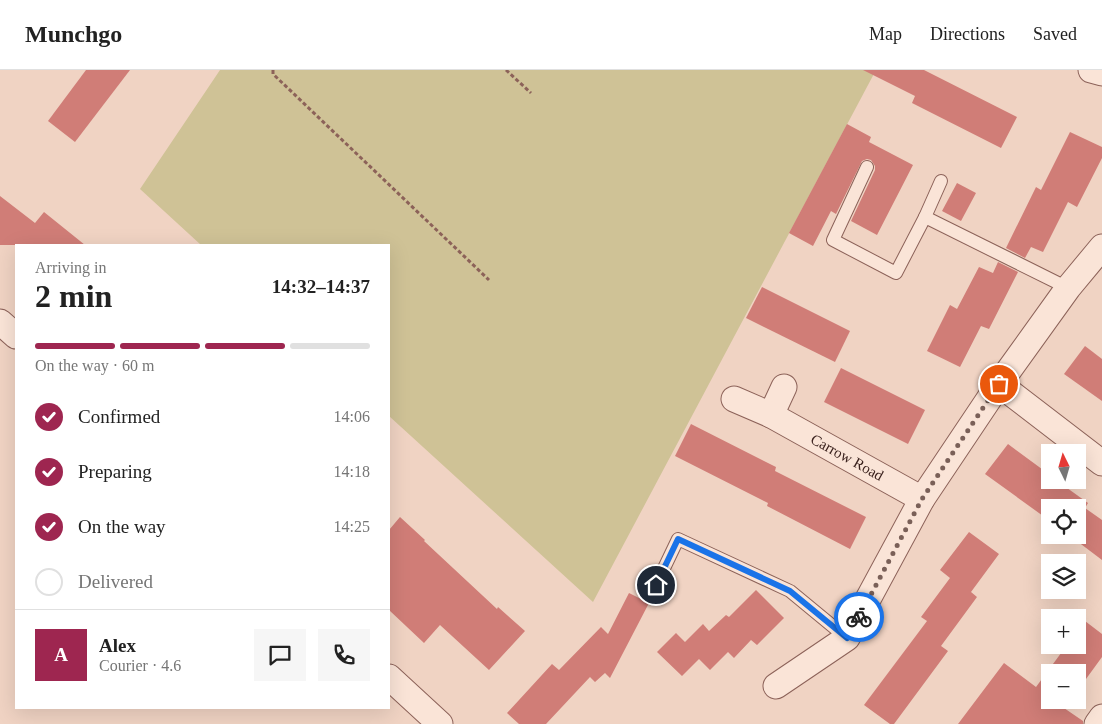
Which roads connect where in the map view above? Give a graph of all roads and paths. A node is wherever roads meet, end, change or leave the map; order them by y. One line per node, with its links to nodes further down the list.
1 (273, 70): 10 (path)
2 (506, 70): 5 (path)
3 (1091, 70): 4 (street)
4 (1102, 73)
5 (530, 93)
6 (867, 167): 8 (lane)
7 (940, 181): 8 (lane)
8 (925, 216): 11 (lane)
9 (1102, 248): 11 (street)
10 (489, 280)
11 (1068, 288): 14 (street)
12 (0, 322): 13 (street)
13 (15, 335)
14 (999, 384): 18 (street); 19 (street)
15 (784, 387): 17 (street)
16 (734, 399): 17 (street, Carrow Road)
17 (770, 415): 19 (street, Carrow Road)
18 (1102, 463)
19 (922, 499): 21 (street)
20 (656, 585): 21 (lane)
21 (847, 638): 23 (street)
22 (390, 677): 25 (street)
23 (776, 686)
24 (1102, 717): 26 (street)
25 (440, 724)
26 (1097, 724)

